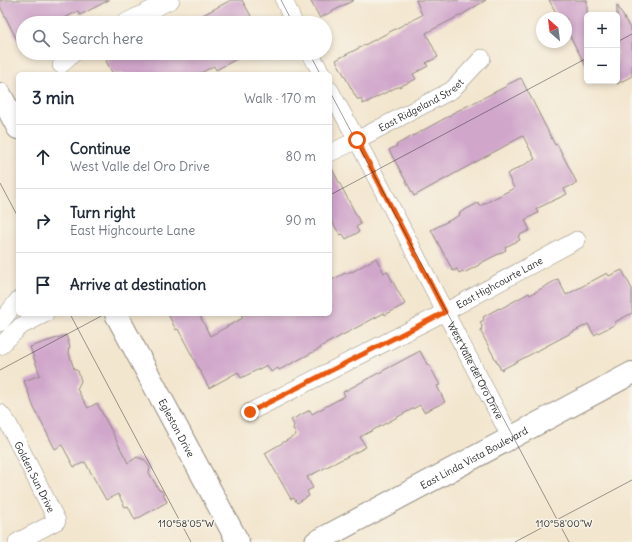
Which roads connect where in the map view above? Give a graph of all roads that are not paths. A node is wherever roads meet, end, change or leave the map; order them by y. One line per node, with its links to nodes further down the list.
1 (171, 0): 3 (street)
2 (284, 0): 4 (street)
3 (138, 16)
4 (291, 16)
5 (482, 58): 13 (street, East Ridgeland Street)
6 (66, 60): 8 (street)
7 (314, 60): 9 (street)
8 (61, 65)
9 (321, 72)
10 (0, 94): 12 (street)
11 (332, 94): 13 (street, West Valle del Oro Drive)
12 (16, 124)
13 (357, 140): 14 (street, East Ridgeland Street); 17 (street, West Valle del Oro Drive)
14 (332, 152)
15 (577, 240): 17 (street, East Highcourte Lane)
16 (16, 303): 20 (street)
17 (445, 312): 23 (street, East Highcourte Lane); 25 (street, West Valle del Oro Drive)
18 (41, 316): 21 (street)
19 (117, 316): 27 (street, Egleston Drive)
20 (0, 323)
21 (0, 346)
22 (632, 373): 25 (street, East Linda Vista Boulevard)
23 (250, 412)
24 (0, 413): 26 (street, Golden Sun Drive)
25 (511, 438): 28 (street, East Linda Vista Boulevard)
26 (17, 542)
27 (238, 542)
28 (316, 542)

